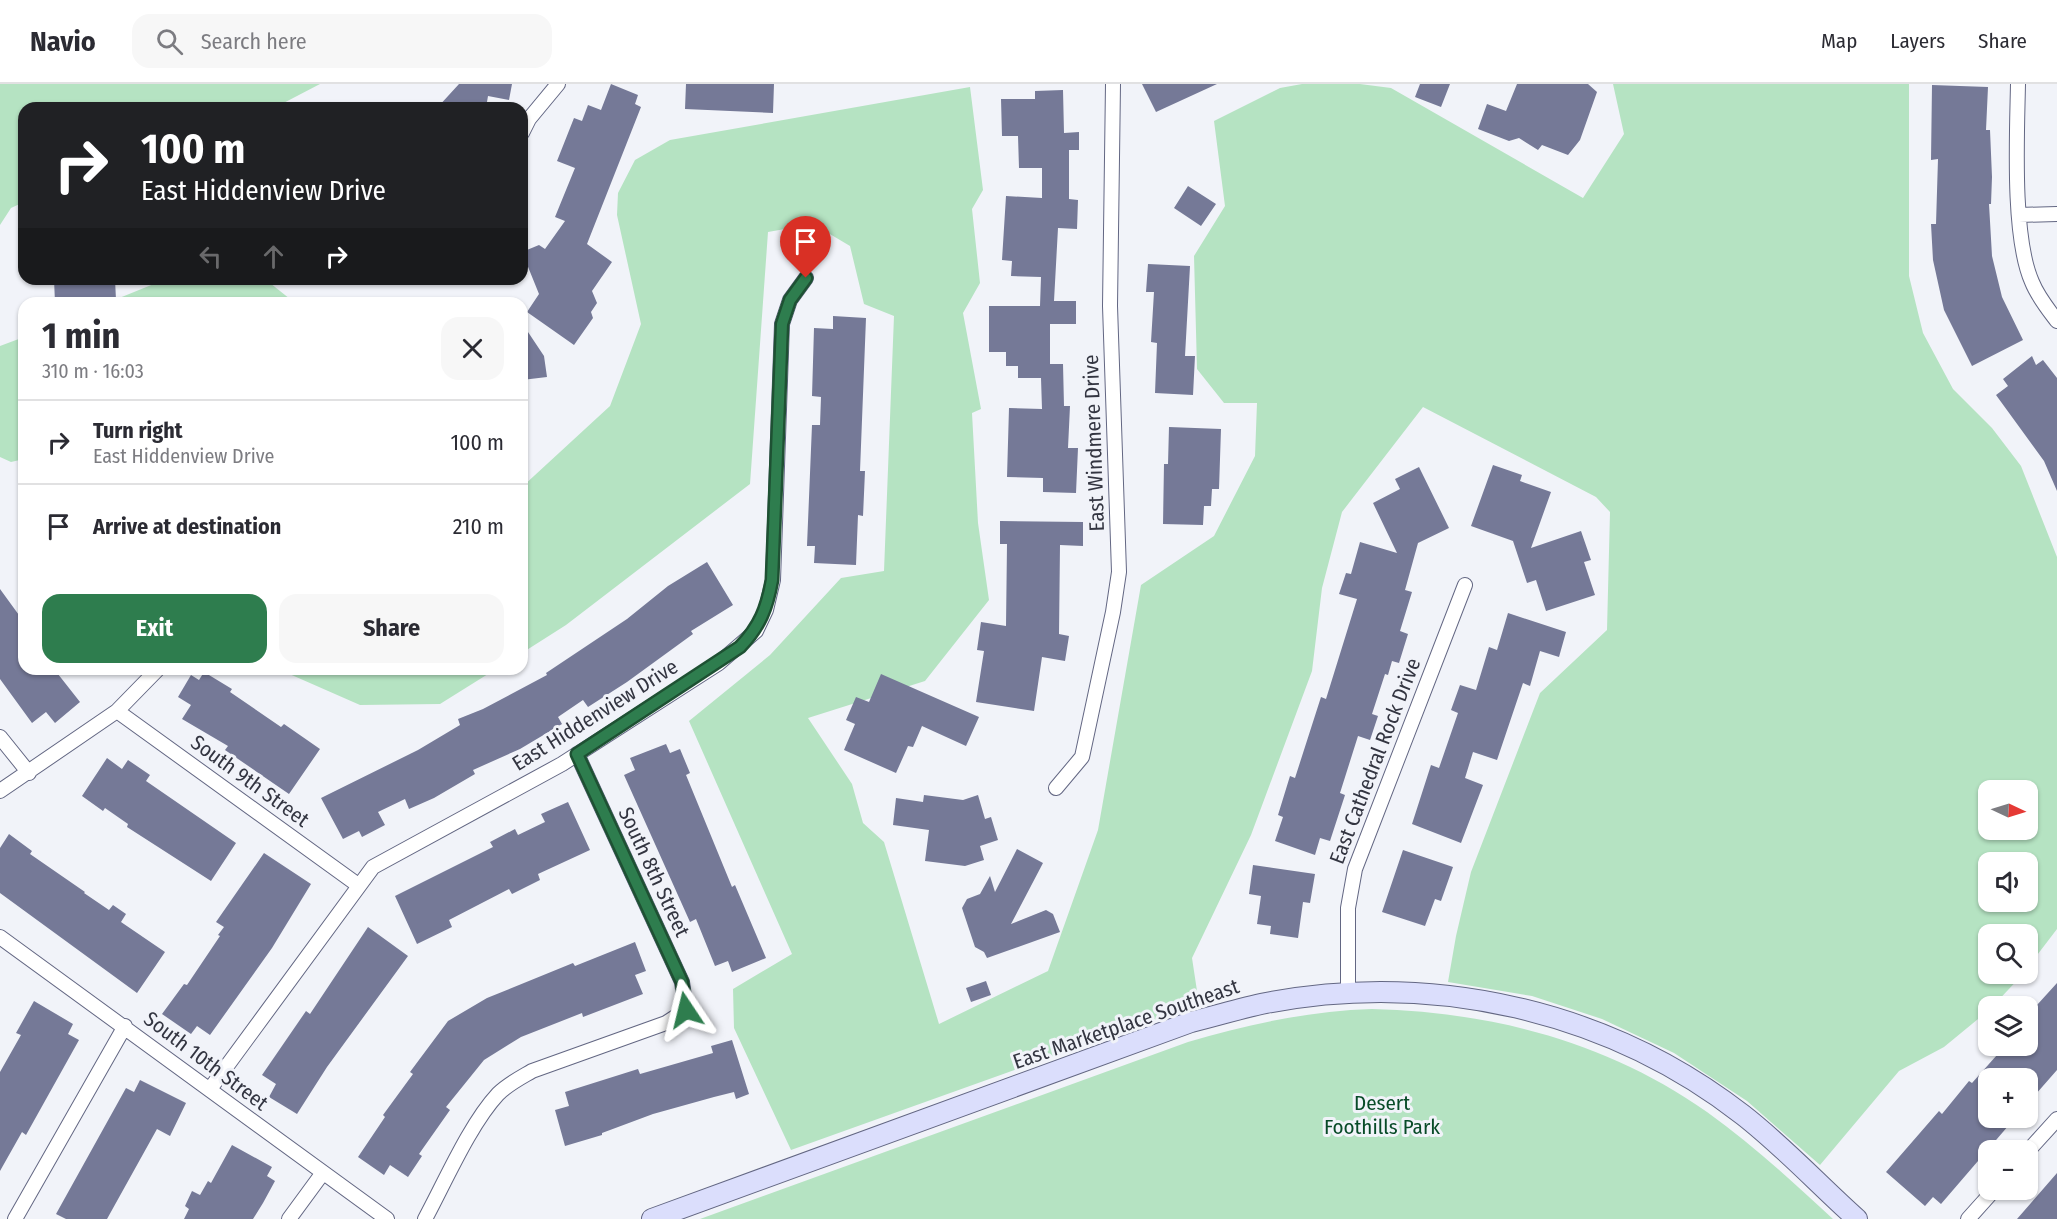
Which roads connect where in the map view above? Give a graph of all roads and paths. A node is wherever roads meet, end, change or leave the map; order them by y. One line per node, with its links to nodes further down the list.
1 (558, 84): 4 (street)
2 (1113, 84): 15 (street, East Windmere Drive)
3 (2018, 84): 6 (street)
4 (528, 121)
5 (2057, 214): 6 (street)
6 (2019, 215): 8 (street)
7 (806, 278): 13 (street, East Hiddenview Drive)
8 (2057, 321)
9 (1465, 585): 19 (street, East Cathedral Rock Drive)
10 (152, 675): 11 (street)
11 (117, 711): 14 (street); 17 (street, South 9th Street)
12 (0, 737): 14 (street)
13 (577, 754): 17 (street, East Hiddenview Drive); 29 (street, South 8th Street)
14 (29, 773): 16 (street)
15 (1056, 788)
16 (0, 791)
17 (358, 885): 21 (street, East Hiddenview Drive)
18 (0, 937): 20 (street, South 10th Street)
19 (1348, 993): 30 (street, East Marketplace Southeast); 31 (street, East Marketplace Southeast)
20 (125, 1026): 21 (street, South 10th Street); 26 (street)
21 (210, 1089): 24 (street, South 10th Street)
22 (2057, 1119): 23 (street)
23 (2038, 1140)
24 (322, 1174): 27 (street); 28 (street, South 10th Street)
25 (1985, 1200): 32 (street)
26 (15, 1219)
27 (289, 1219)
28 (387, 1219)
29 (425, 1219)
30 (652, 1219)
31 (1857, 1219)
32 (1968, 1219)

